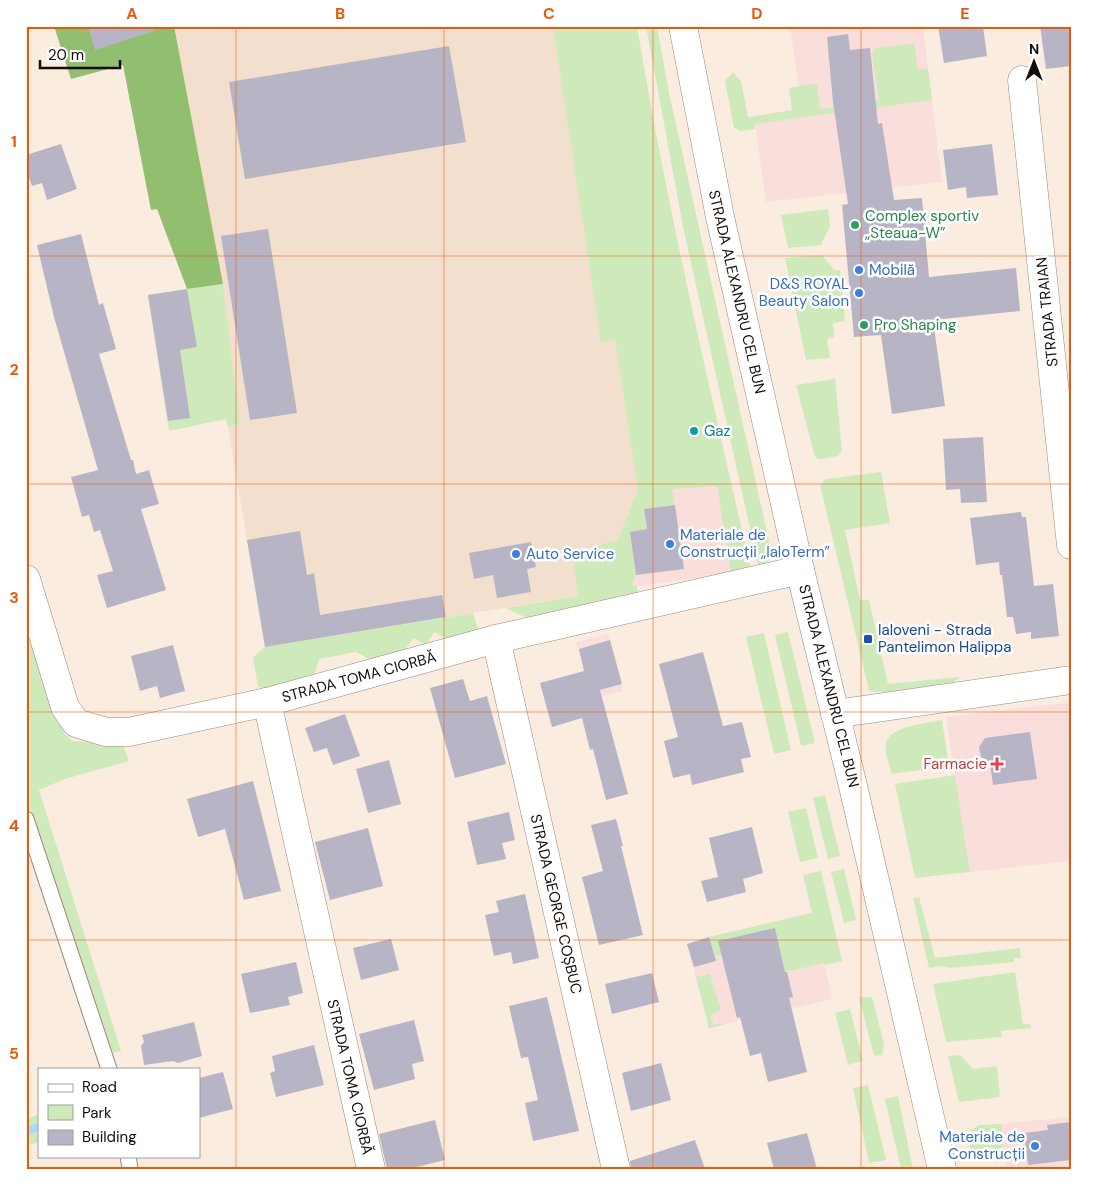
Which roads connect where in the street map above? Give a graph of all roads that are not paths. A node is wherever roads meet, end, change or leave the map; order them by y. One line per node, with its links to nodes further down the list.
1 (683, 26): 4 (street, STRADA ALEXANDRU CEL BUN)
2 (1022, 80): 3 (street, STRADA TRAIAN)
3 (1071, 545)
4 (800, 570): 6 (street, STRADA TOMA CIORBĂ); 9 (street, STRADA ALEXANDRU CEL BUN)
5 (26, 579): 8 (street)
6 (496, 639): 8 (street, STRADA TOMA CIORBĂ); 13 (street, STRADA GEORGE COȘBUC)
7 (1071, 680): 9 (street)
8 (267, 702): 12 (street, STRADA TOMA CIORBĂ)
9 (835, 714): 14 (street, STRADA ALEXANDRU CEL BUN)
10 (26, 819): 11 (lane)
11 (108, 1068)
12 (371, 1169)
13 (616, 1169)
14 (942, 1169)

